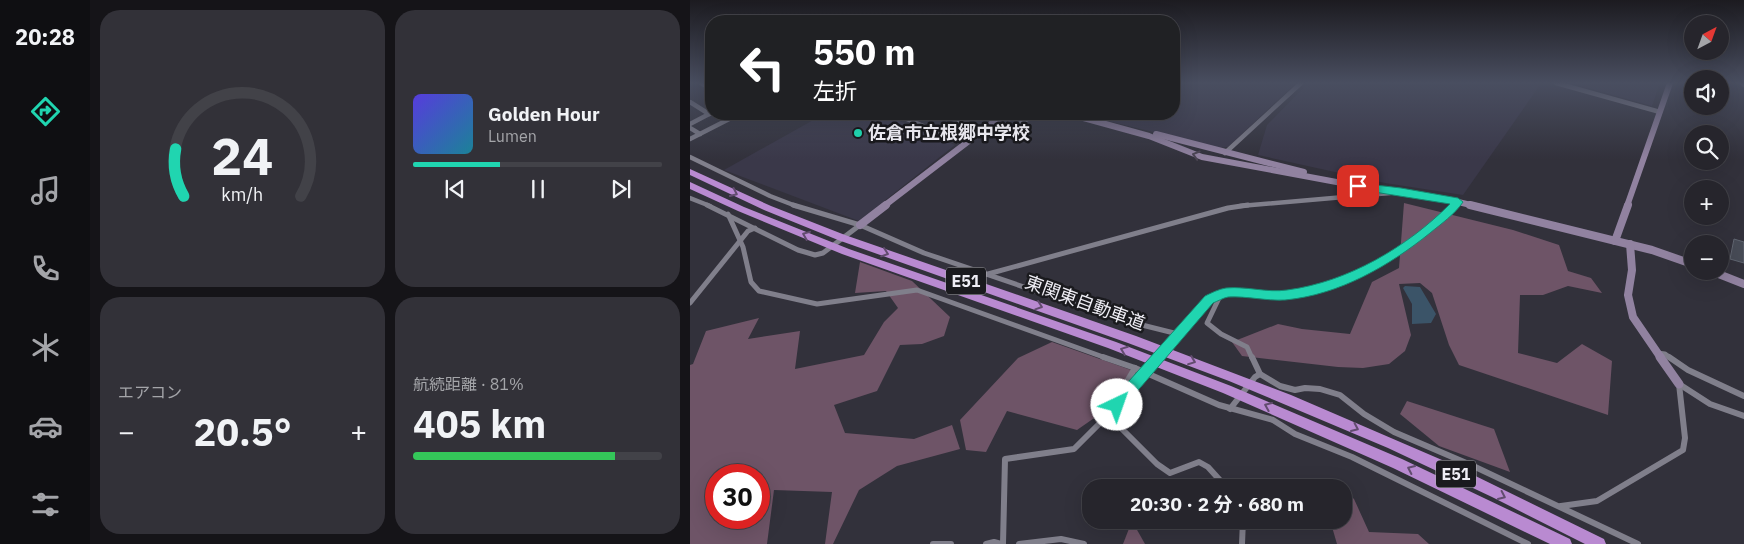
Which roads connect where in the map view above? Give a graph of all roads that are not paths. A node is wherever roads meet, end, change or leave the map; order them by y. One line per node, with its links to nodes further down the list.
1 (1273, 108): 22 (street)
2 (1647, 108): 4 (street)
3 (1661, 108): 4 (street)
4 (1660, 112): 35 (street)
5 (705, 116): 15 (street)
6 (727, 120): 18 (street)
7 (909, 120): 14 (street)
8 (955, 120): 14 (street)
9 (968, 120): 14 (street)
10 (996, 120): 17 (street)
11 (1026, 120): 19 (street)
12 (1095, 120): 24 (street, one-way to 12)
13 (1098, 120): 22 (street)
14 (964, 123)
15 (690, 124)
16 (690, 128): 18 (street)
17 (983, 130): 19 (street); 33 (street)
18 (700, 134): 20 (street)
19 (994, 135): 21 (street)
20 (690, 139)
21 (991, 140)
22 (1225, 153): 24 (street); 25 (street); 28 (street)
23 (690, 158): 33 (street)
24 (1213, 159): 25 (street)
25 (1237, 163): 28 (street)
26 (690, 172): 66 (highway, 東関東自動車道 / E51, one-way to 66)
27 (690, 185): 65 (highway, 東関東自動車道 / E51, one-way to 27)
28 (1382, 189): 29 (street)
29 (1401, 191): 31 (street); 39 (street)
30 (690, 198): 32 (street)
31 (1458, 202): 35 (street); 42 (street)
32 (728, 214): 34 (street); 36 (street)
33 (860, 225): 34 (street); 39 (street)
34 (755, 228): 36 (street)
35 (1615, 240): 37 (street)
36 (741, 241): 43 (street); 46 (street)
37 (1630, 244): 38 (street); 45 (street)
38 (1684, 261)
39 (988, 274): 44 (street)
40 (1729, 278): 41 (street)
41 (1744, 284)
42 (1221, 294): 44 (street); 47 (street)
43 (690, 303)
44 (1178, 334): 50 (street)
45 (1657, 353): 48 (street); 49 (street)
46 (1135, 368): 50 (street); 51 (street)
47 (1260, 374): 51 (street); 55 (street)
48 (1679, 384): 53 (street); 55 (street)
49 (1744, 396)
50 (1117, 405): 52 (street)
51 (1230, 409): 64 (street)
52 (1108, 415): 54 (street); 60 (street)
53 (1744, 416)
54 (1219, 479)
55 (1561, 506): 67 (street)
56 (1243, 529): 63 (street)
57 (933, 544): 58 (street)
58 (951, 544)
59 (986, 544): 60 (street)
60 (1002, 544)
61 (1019, 544): 62 (street)
62 (1084, 544)
63 (1242, 544)
64 (1528, 544)
65 (1565, 544)
66 (1599, 544)
67 (1638, 544)

